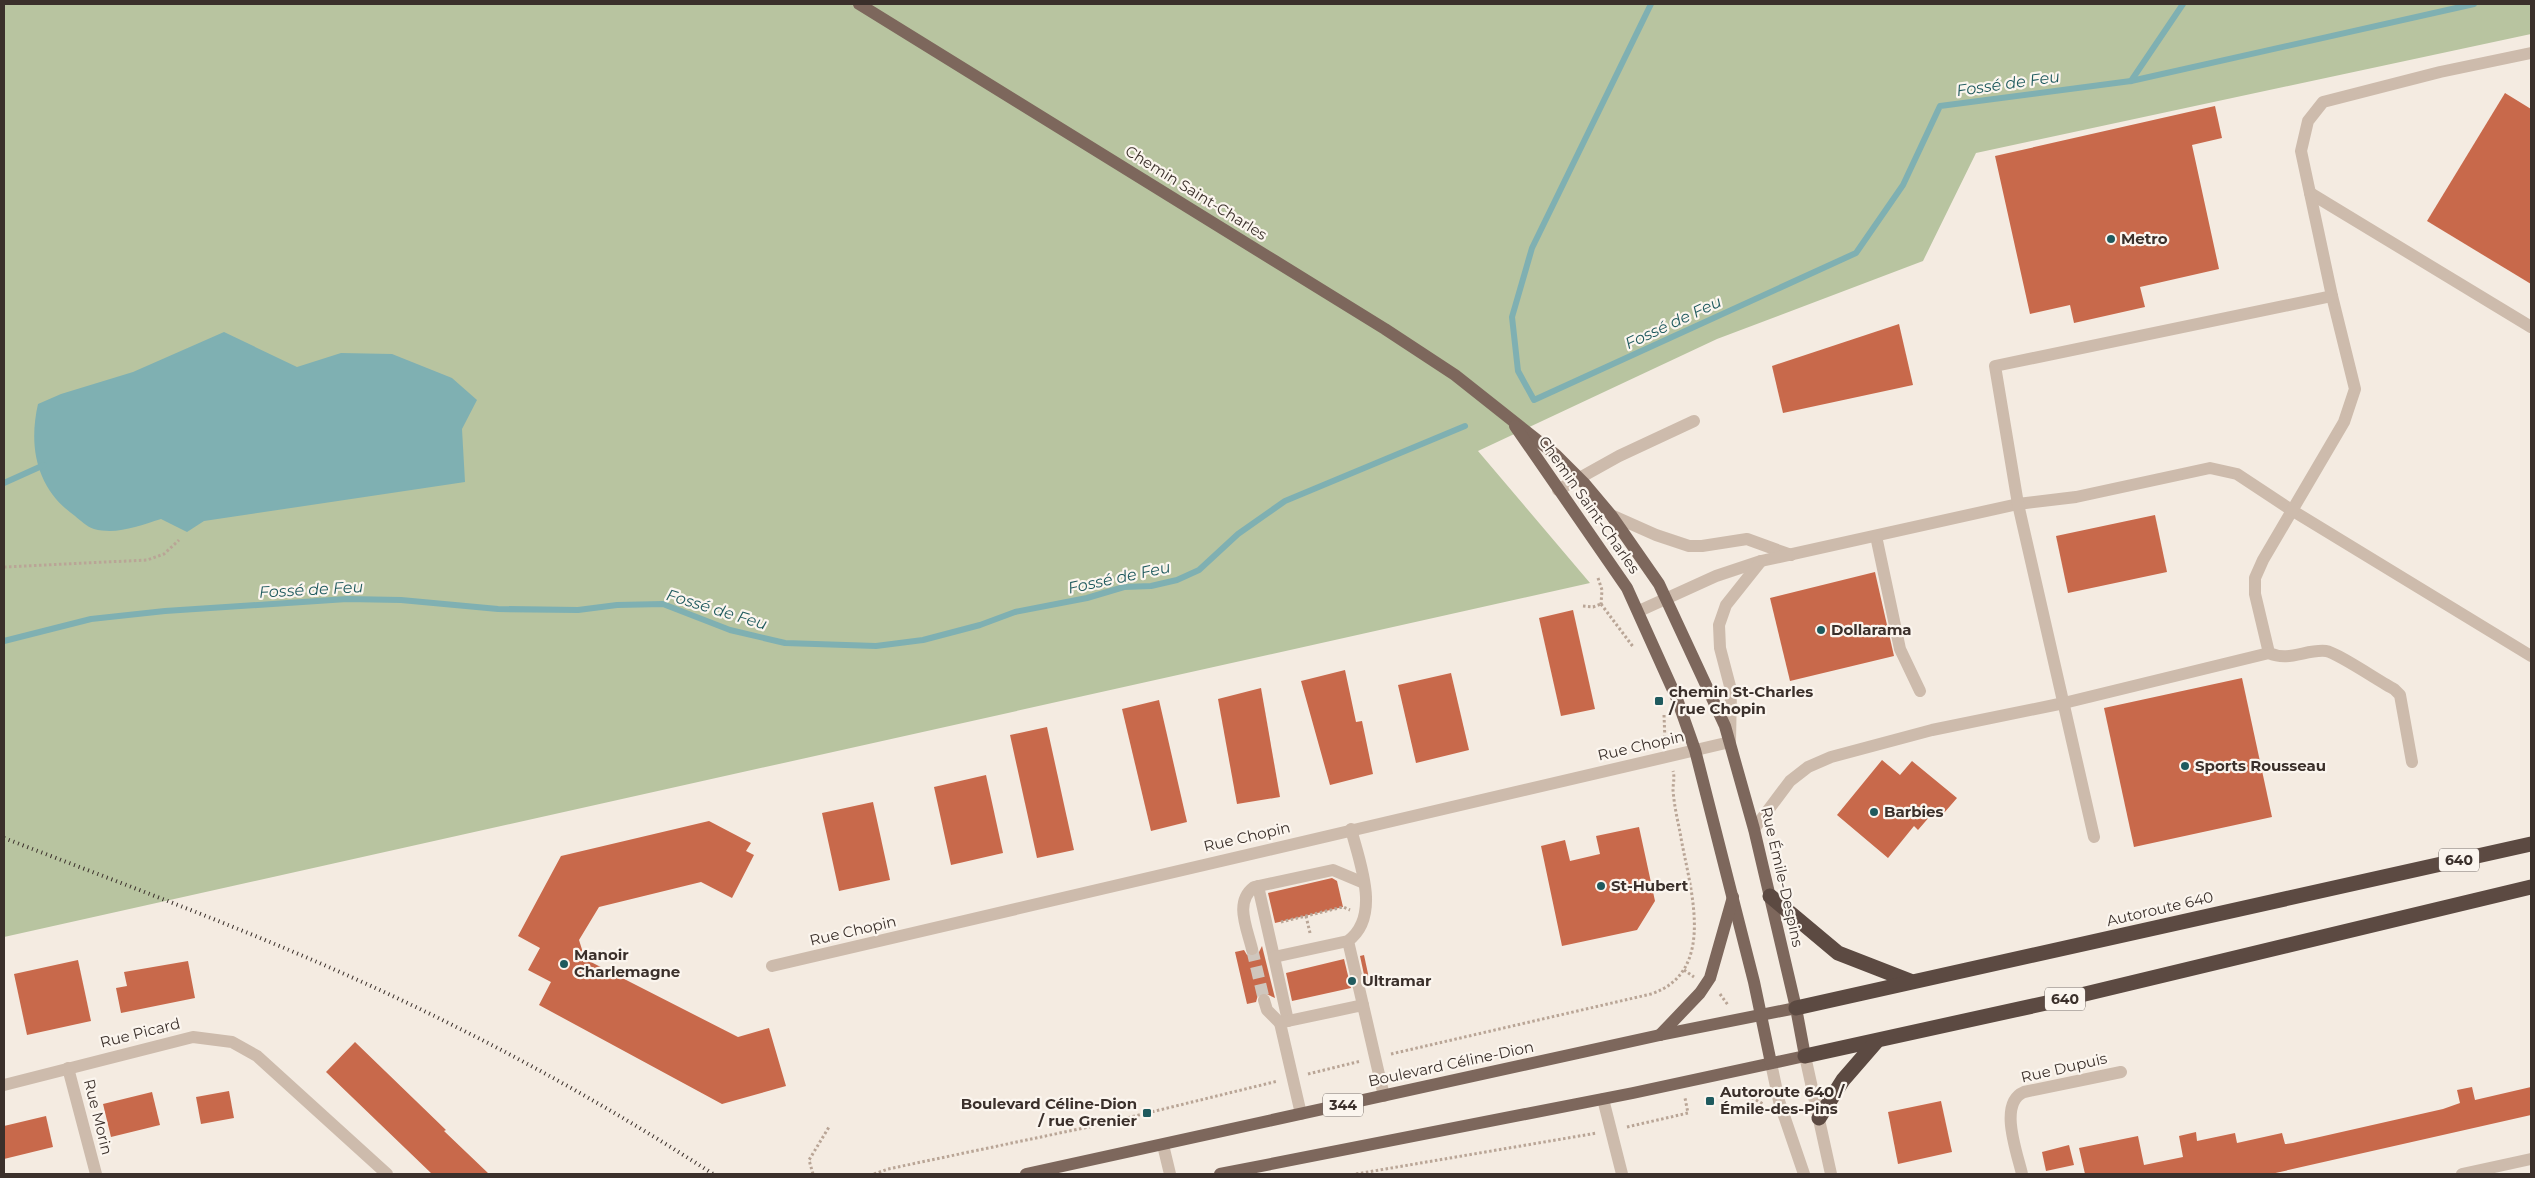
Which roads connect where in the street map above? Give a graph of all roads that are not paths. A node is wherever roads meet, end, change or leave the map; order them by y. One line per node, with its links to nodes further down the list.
1 (859, 4): 6 (main road, Chemin Saint-Charles)
2 (2531, 53): 3 (street)
3 (2310, 192): 4 (street); 5 (street)
4 (2332, 296): 10 (street); 11 (street)
5 (2531, 327)
6 (1510, 418): 8 (main road, Chemin Saint-Charles); 9 (main road, Chemin Saint-Charles)
7 (1694, 421): 8 (street)
8 (1579, 478): 9 (street); 12 (main road, Chemin Saint-Charles)
9 (1558, 490): 17 (main road, Chemin Saint-Charles)
10 (2018, 504): 11 (street); 13 (street); 21 (street)
11 (2293, 511): 18 (street); 19 (street)
12 (1611, 516): 14 (street); 16 (main road, Chemin Saint-Charles)
13 (1876, 536): 14 (street); 20 (street)
14 (1791, 555): 15 (street)
15 (1761, 561): 16 (street); 22 (street)
16 (1667, 598): 17 (street); 22 (main road, Rue Émile-Despins)
17 (1639, 611): 23 (main road)
18 (2269, 653): 21 (street); 24 (street)
19 (2531, 656)
20 (1920, 692)
21 (2064, 703): 26 (street); 27 (street)
22 (1730, 742): 23 (street, Rue Chopin); 26 (main road, Rue Émile-Despins)
23 (1695, 750): 25 (street, Rue Chopin); 32 (main road)
24 (2412, 762)
25 (1351, 829): 29 (street); 37 (street, Rue Chopin)
26 (1754, 829): 33 (main road, Rue Émile-Despins)
27 (2094, 837)
28 (2531, 844): 38 (highway, Autoroute 640 / 640)
29 (1364, 883): 30 (street); 34 (street)
30 (1258, 886): 35 (street); 36 (street)
31 (2531, 887): 45 (highway, 640)
32 (1733, 896): 42 (main road); 44 (main road)
33 (1770, 896): 38 (highway); 41 (main road, Rue Émile-Despins)
34 (1348, 941): 36 (street); 40 (street)
35 (1252, 949)
36 (1274, 957): 43 (street)
37 (772, 966)
38 (1910, 981): 41 (highway, Autoroute 640 / 640)
39 (1264, 1000): 43 (street)
40 (1363, 1005): 43 (street); 51 (street)
41 (1796, 1008): 42 (main road, Boulevard Céline-Dion / 640); 46 (main road, Rue Émile-Despins)
42 (1762, 1015): 44 (main road, Boulevard Céline-Dion); 47 (main road)
43 (1284, 1022): 53 (street)
44 (1660, 1035): 51 (main road, Boulevard Céline-Dion / 344)
45 (1876, 1042): 46 (highway, 640); 54 (highway)
46 (1805, 1056): 47 (main road, 640); 54 (street, Rue Émile-Despins)
47 (1771, 1063): 52 (main road); 63 (street)
48 (68, 1068): 50 (street, Rue Picard); 57 (street, Rue Morin); 58 (street, Rue Picard)
49 (2121, 1072): 65 (street, Rue Dupuis)
50 (4, 1085)
51 (1384, 1096): 53 (main road, Boulevard Céline-Dion / 344)
52 (1603, 1099): 61 (main road); 62 (street)
53 (1301, 1114): 55 (main road, Boulevard Céline-Dion / 344)
54 (1819, 1118): 64 (street, Rue Émile-Despins)
55 (1163, 1144): 59 (main road, Boulevard Céline-Dion / 344); 60 (street)
56 (2531, 1159): 66 (street)
57 (96, 1174)
58 (387, 1174)
59 (1026, 1174)
60 (1170, 1174)
61 (1220, 1174)
62 (1622, 1174)
63 (1804, 1174)
64 (1831, 1174)
65 (2022, 1174)
66 (2462, 1174)

